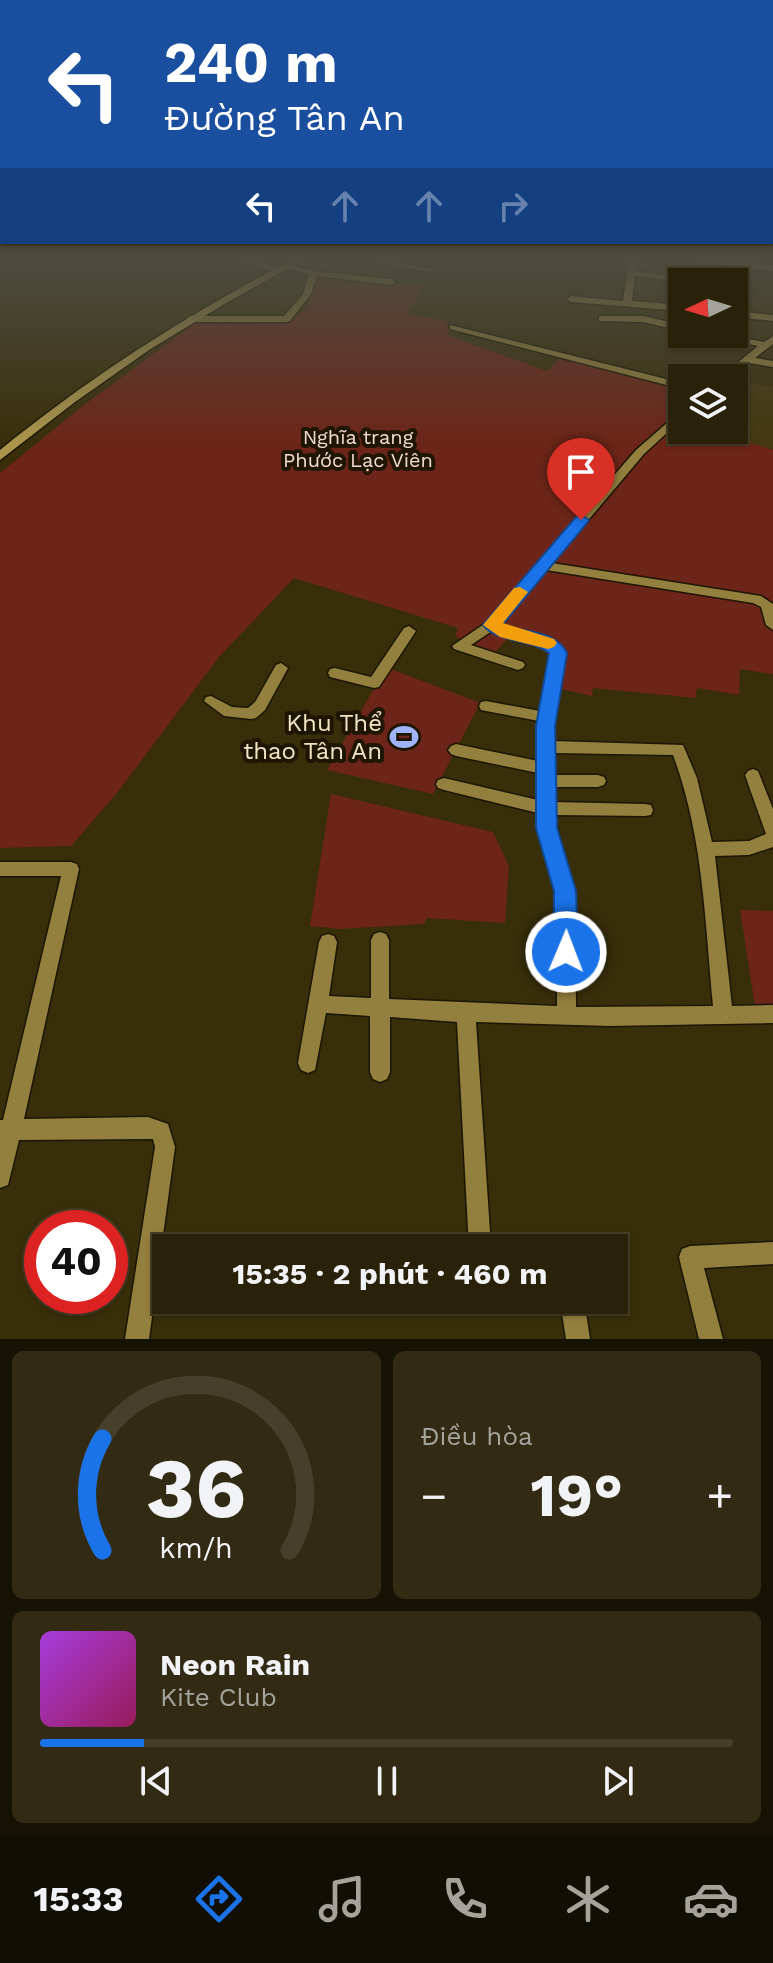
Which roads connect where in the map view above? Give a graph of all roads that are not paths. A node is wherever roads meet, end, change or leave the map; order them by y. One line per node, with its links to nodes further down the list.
1 (175, 320): 11 (main road)
2 (188, 320): 12 (main road)
3 (453, 327): 9 (street)
4 (748, 339): 5 (street)
5 (769, 342): 6 (street)
6 (747, 360): 7 (street); 8 (street)
7 (742, 364)
8 (773, 364)
9 (668, 382)
10 (668, 426): 13 (street)
11 (0, 445)
12 (0, 456)
13 (542, 565): 14 (street); 15 (street)
14 (492, 625): 17 (street); 22 (street)
15 (773, 625)
16 (409, 631): 19 (street)
17 (518, 665)
18 (281, 668): 20 (street)
19 (335, 673)
20 (211, 701)
21 (486, 706): 22 (street)
22 (546, 717): 23 (street)
23 (545, 747): 25 (street); 32 (street)
24 (456, 750): 25 (street)
25 (545, 775): 27 (street); 29 (street)
26 (753, 775): 31 (street)
27 (598, 781)
28 (444, 784): 29 (street)
29 (546, 808): 30 (street); 41 (street)
30 (645, 810)
31 (773, 835): 32 (street)
32 (704, 849): 39 (street)
33 (0, 869): 44 (street)
34 (380, 940): 37 (street)
35 (328, 942): 36 (street)
36 (318, 1004): 37 (street); 42 (street)
37 (380, 1008): 38 (street); 43 (street)
38 (466, 1013): 41 (street); 46 (street)
39 (723, 1014): 40 (street); 41 (street)
40 (773, 1014)
41 (567, 1016)
42 (308, 1063)
43 (380, 1072)
44 (6, 1130): 45 (street); 49 (street)
45 (0, 1177)
46 (479, 1234)
47 (773, 1253): 51 (street)
48 (574, 1314): 50 (street)
49 (137, 1339)
50 (578, 1339)
51 (711, 1339)

